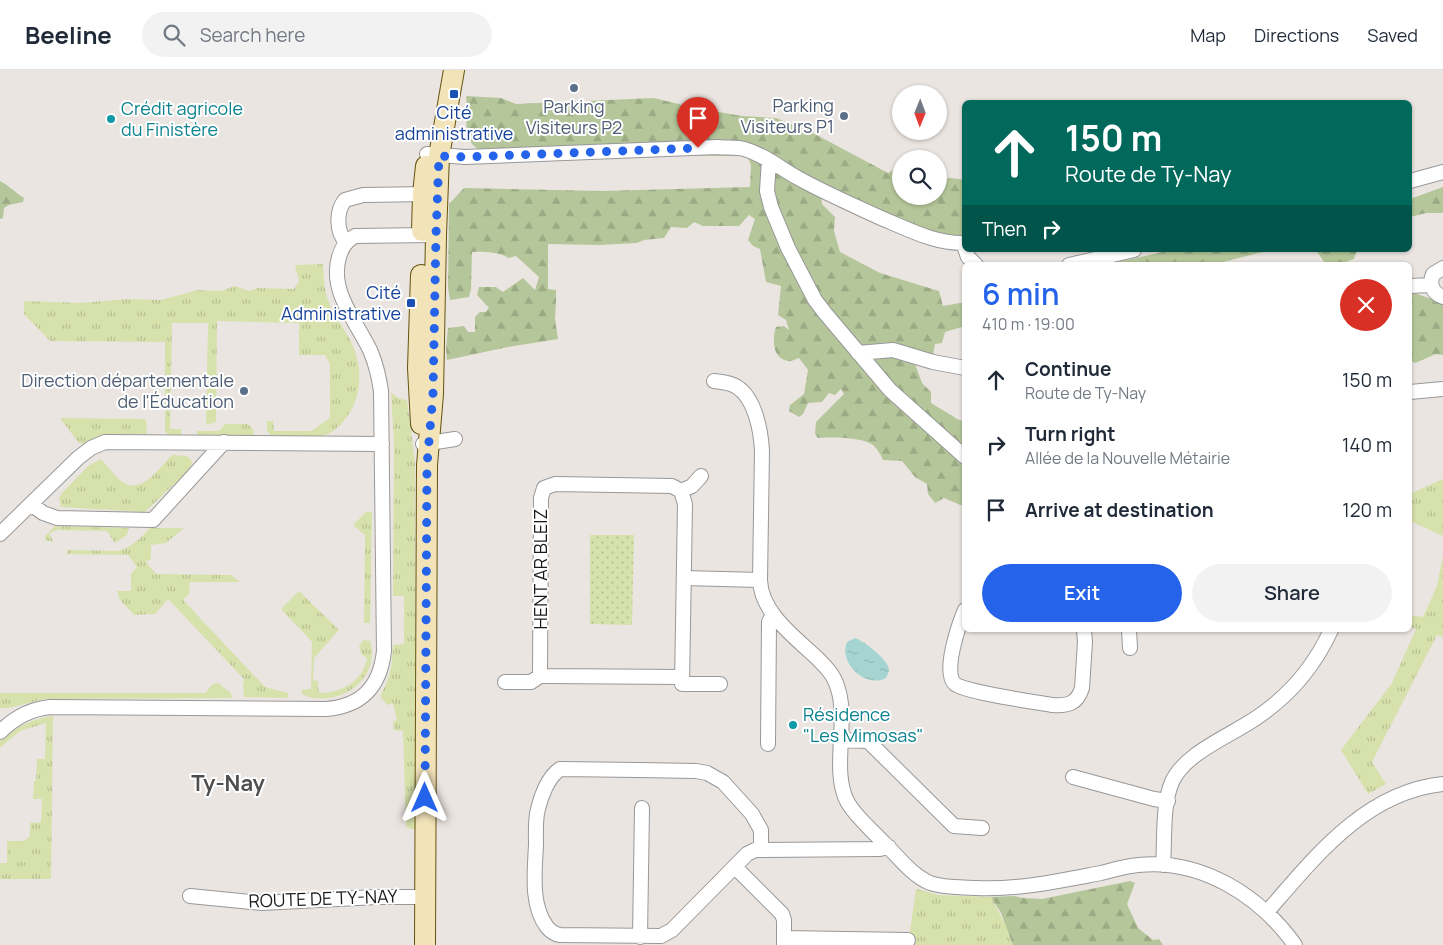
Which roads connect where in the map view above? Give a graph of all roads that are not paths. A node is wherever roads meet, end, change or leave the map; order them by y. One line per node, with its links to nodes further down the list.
1 (445, 70): 3 (main road)
2 (454, 70): 3 (main road)
3 (433, 155): 4 (street); 7 (main road)
4 (769, 160): 10 (street); 17 (street)
5 (1443, 172): 6 (street)
6 (1412, 181)
7 (430, 194): 8 (main road); 9 (street)
8 (429, 235): 9 (street); 25 (main road)
9 (346, 242): 24 (street)
10 (962, 243)
11 (1125, 252): 12 (street)
12 (1082, 262)
13 (1443, 268): 14 (street)
14 (1431, 285): 15 (street); 16 (street)
15 (1412, 286)
16 (1443, 297)
17 (858, 353): 18 (street); 26 (street)
18 (962, 367)
19 (714, 381): 32 (street)
20 (1443, 389): 21 (street)
21 (1412, 392)
22 (455, 439): 25 (street)
23 (224, 442): 24 (street); 29 (street); 29 (street)
24 (382, 444): 43 (street)
25 (426, 444): 56 (main road)
26 (962, 454)
27 (701, 476): 28 (street)
28 (681, 491): 31 (street); 39 (street, HENT AR BLEIZ)
29 (31, 504): 30 (street)
30 (0, 534)
31 (684, 578): 32 (street); 40 (street)
32 (760, 580): 33 (street)
33 (773, 614): 44 (street); 45 (street)
34 (962, 618): 35 (street)
35 (1084, 632)
36 (1129, 632): 38 (street)
37 (1330, 632): 48 (street)
38 (1130, 648)
39 (540, 676): 40 (street); 41 (street)
40 (682, 677): 42 (street)
41 (505, 682)
42 (720, 684)
43 (0, 732)
44 (841, 740): 50 (street); 51 (street)
45 (768, 744)
46 (1073, 777): 48 (street)
47 (1443, 784): 57 (street)
48 (1168, 801): 53 (street)
49 (642, 808): 58 (street)
50 (982, 828)
51 (889, 847): 52 (street); 53 (street)
52 (761, 849): 54 (street); 58 (street)
53 (1163, 865): 57 (street)
54 (735, 867): 58 (street); 60 (street)
55 (190, 896): 56 (street, ROUTE DE TY-NAY)
56 (425, 897): 61 (main road)
57 (1267, 912): 62 (street)
58 (640, 937)
59 (908, 940): 60 (street)
60 (784, 942)
61 (425, 945)
62 (1294, 945)

